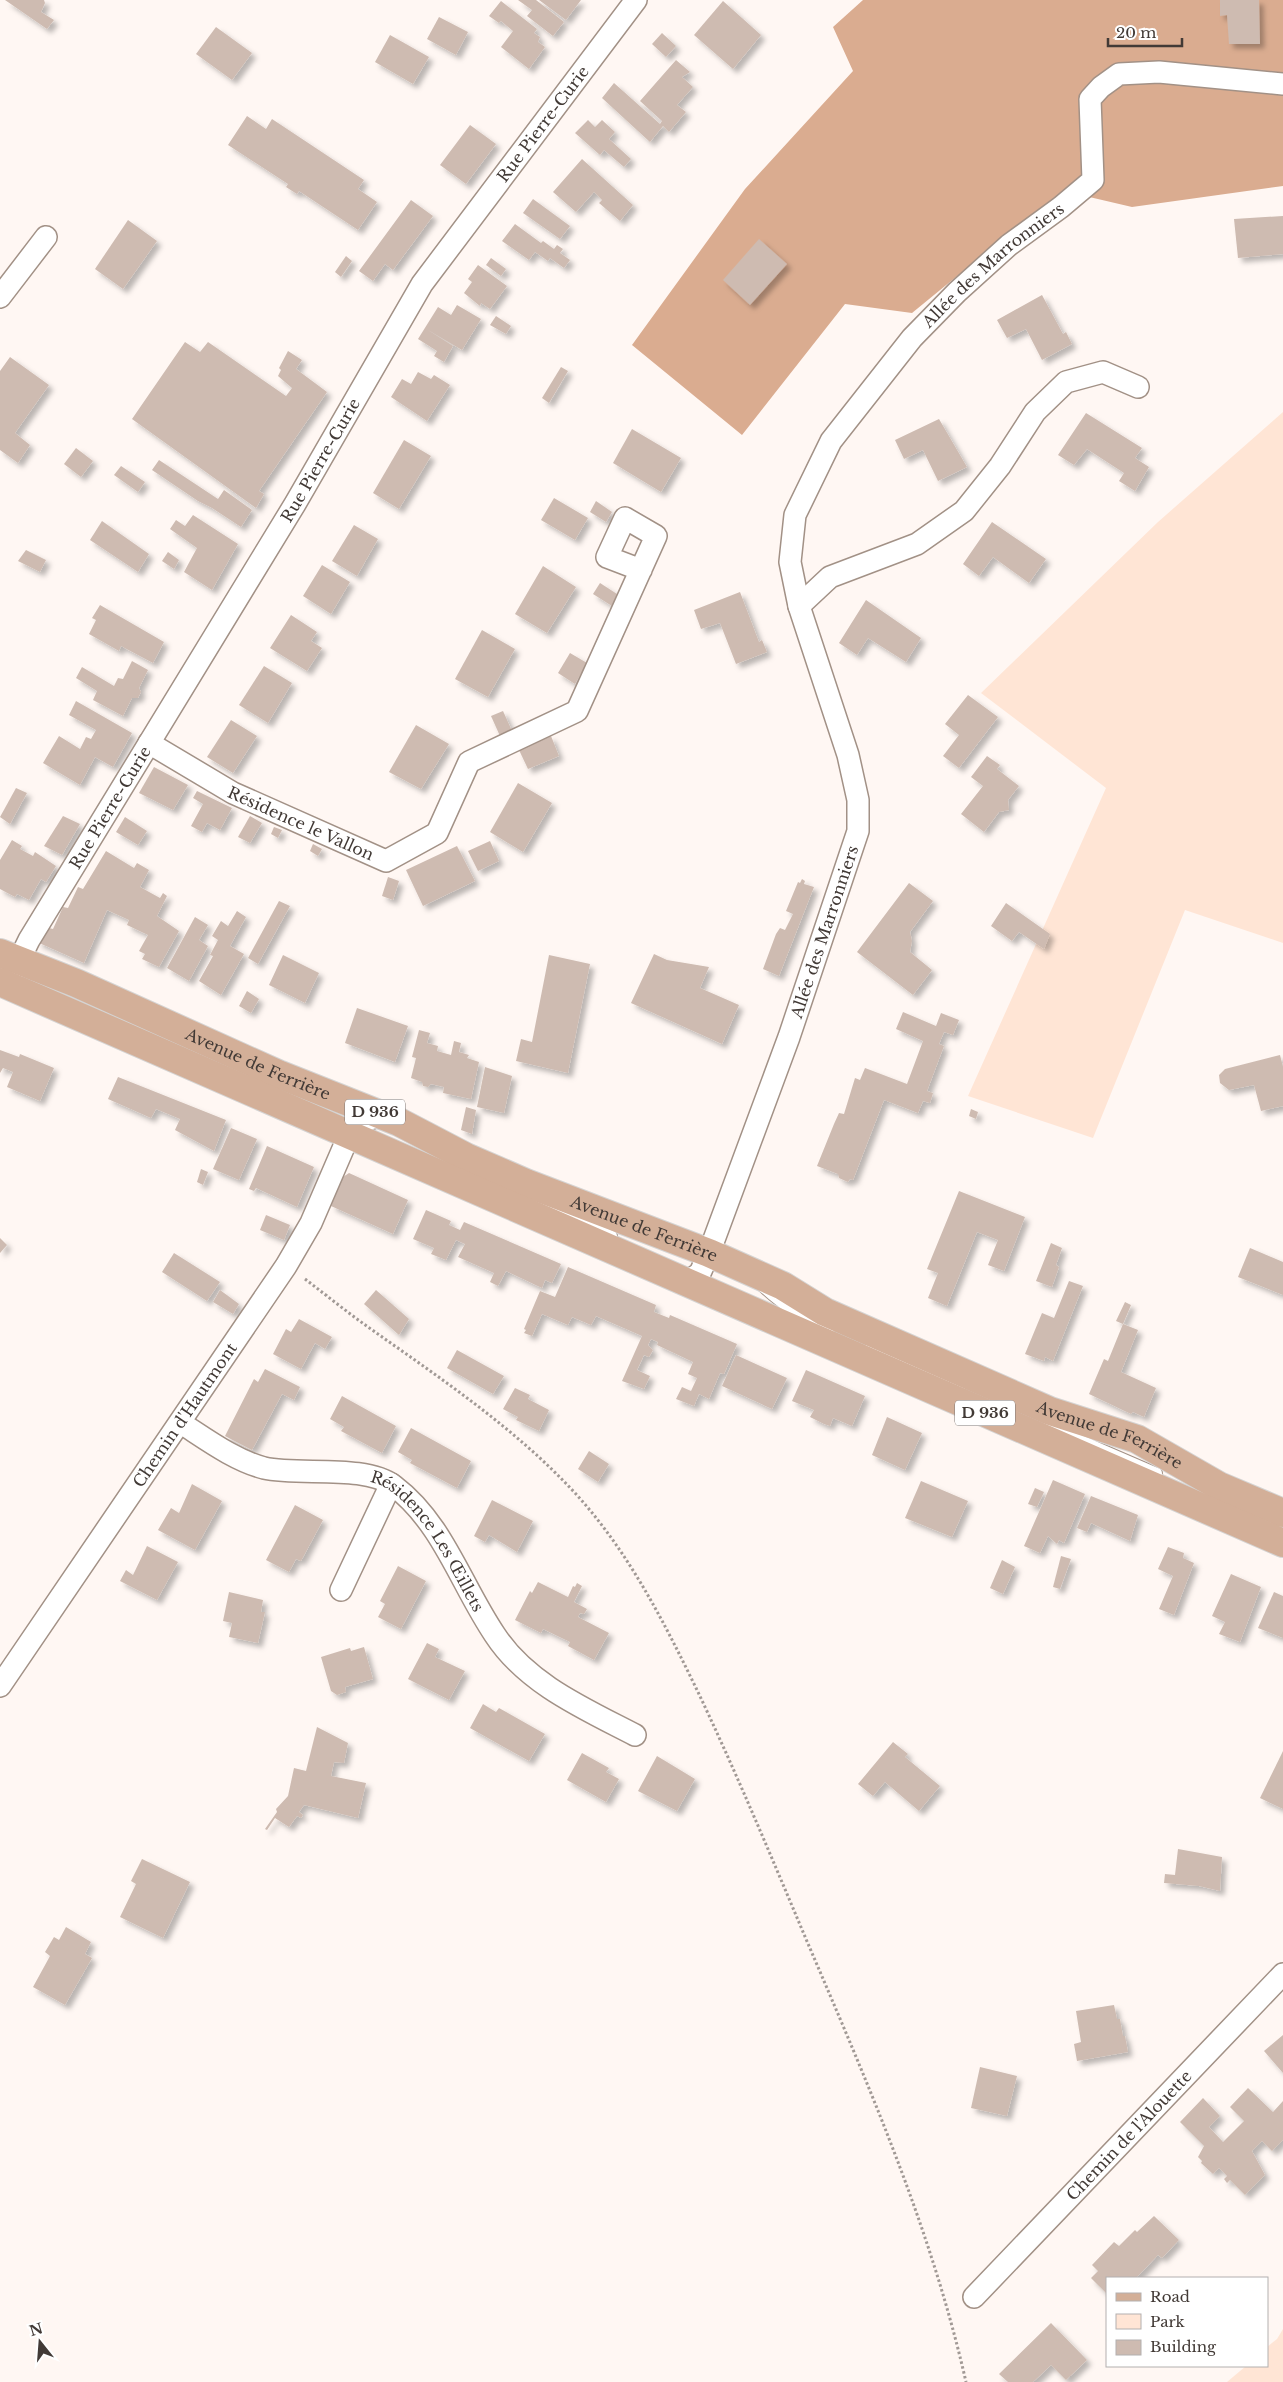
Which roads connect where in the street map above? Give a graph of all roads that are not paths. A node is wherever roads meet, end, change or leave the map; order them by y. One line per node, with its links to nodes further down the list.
1 (636, 0): 8 (street, Rue Pierre-Curie)
2 (1283, 84): 7 (street, Allée des Marronniers)
3 (46, 237): 4 (street)
4 (0, 297)
5 (1138, 387): 7 (street)
6 (641, 570): 8 (street, Résidence le Vallon)
7 (799, 606): 14 (street, Allée des Marronniers)
8 (149, 743): 9 (street, Rue Pierre-Curie)
9 (11, 953): 10 (street, Rue Pierre-Curie); 12 (main road, Avenue de Ferrière / D 936)
10 (8, 986): 11 (lane); 12 (main road, Avenue de Ferrière / D 936)
11 (71, 1001)
12 (361, 1125): 14 (main road, Avenue de Ferrière / D 936); 14 (main road, Avenue de Ferrière / D 936); 19 (street, Chemin d'Hautmont)
13 (524, 1196): 14 (lane)
14 (700, 1266): 15 (main road, Avenue de Ferrière / D 936); 24 (main road, Avenue de Ferrière / D 936)
15 (744, 1269): 16 (lane); 23 (main road, Avenue de Ferrière / D 936)
16 (842, 1336)
17 (859, 1343): 18 (lane)
18 (972, 1392)
19 (181, 1423): 22 (street, Résidence Les Œillets); 26 (street, Chemin d'Hautmont)
20 (1041, 1423): 21 (lane)
21 (1163, 1476)
22 (391, 1484): 25 (street); 27 (street, Résidence Les Œillets)
23 (1283, 1513)
24 (1283, 1543)
25 (341, 1590)
26 (0, 1686)
27 (635, 1735)
28 (1283, 1974): 29 (street, Chemin de l'Alouette)
29 (974, 2297)

